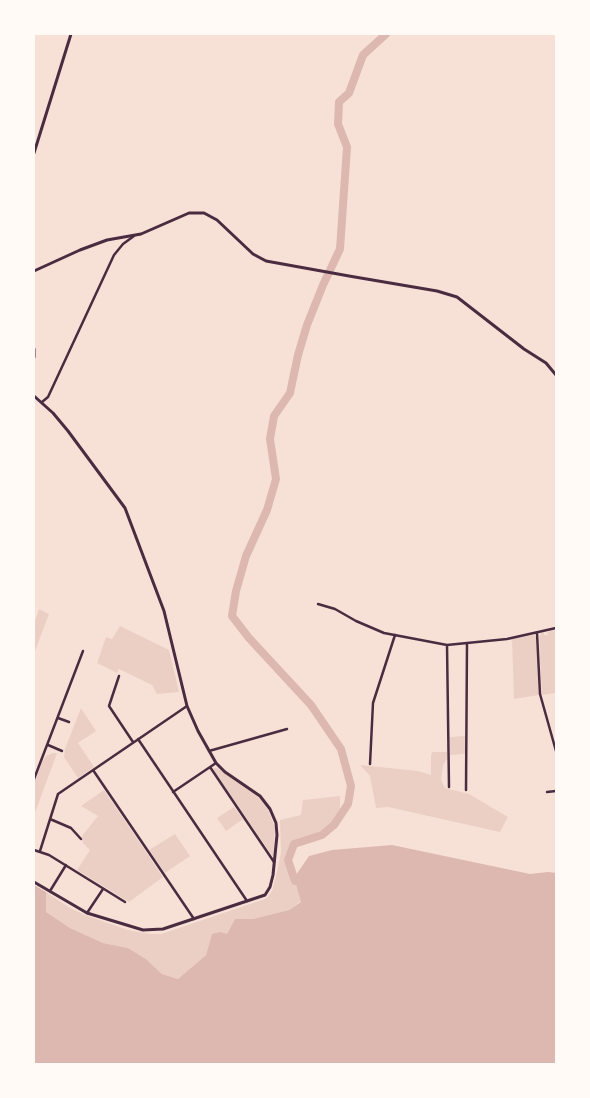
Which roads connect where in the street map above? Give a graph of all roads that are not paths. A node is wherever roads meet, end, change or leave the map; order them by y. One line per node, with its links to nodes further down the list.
1 (71, 34): 2 (street)
2 (34, 153)
3 (134, 236): 4 (street); 7 (street); 9 (street)
4 (34, 271)
5 (34, 349): 6 (street)
6 (34, 357)
7 (556, 375)
8 (34, 396): 9 (street)
9 (42, 402): 18 (street)
10 (318, 604): 13 (street)
11 (556, 628): 12 (street)
12 (537, 633): 14 (street); 27 (street)
13 (395, 635): 15 (street); 29 (street)
14 (467, 644): 15 (street); 34 (street)
15 (447, 645): 33 (street)
16 (83, 651): 19 (street)
17 (119, 676): 23 (street)
18 (187, 706): 22 (street); 26 (street)
19 (58, 718): 20 (street); 24 (street)
20 (69, 722)
21 (287, 729): 26 (street)
22 (138, 739): 23 (street); 36 (street)
23 (133, 742): 31 (street)
24 (48, 745): 25 (street); 32 (street)
25 (62, 751)
26 (208, 751): 28 (street)
27 (556, 751)
28 (216, 763): 30 (street); 42 (street)
29 (370, 764)
30 (210, 767): 36 (street); 42 (street)
31 (93, 770): 38 (street); 50 (street)
32 (34, 779)
33 (448, 787)
34 (466, 790)
35 (556, 791): 37 (street)
36 (173, 792): 48 (street)
37 (547, 792)
38 (50, 819): 39 (street); 41 (street)
39 (81, 839)
40 (34, 850): 41 (street)
41 (40, 851): 43 (street)
42 (275, 863): 48 (street)
43 (66, 865): 45 (street); 46 (street)
44 (34, 882): 46 (street)
45 (103, 888): 47 (street); 49 (street)
46 (50, 890): 49 (street)
47 (125, 902)
48 (247, 902): 50 (street)
49 (87, 913): 50 (street)
50 (194, 919)

